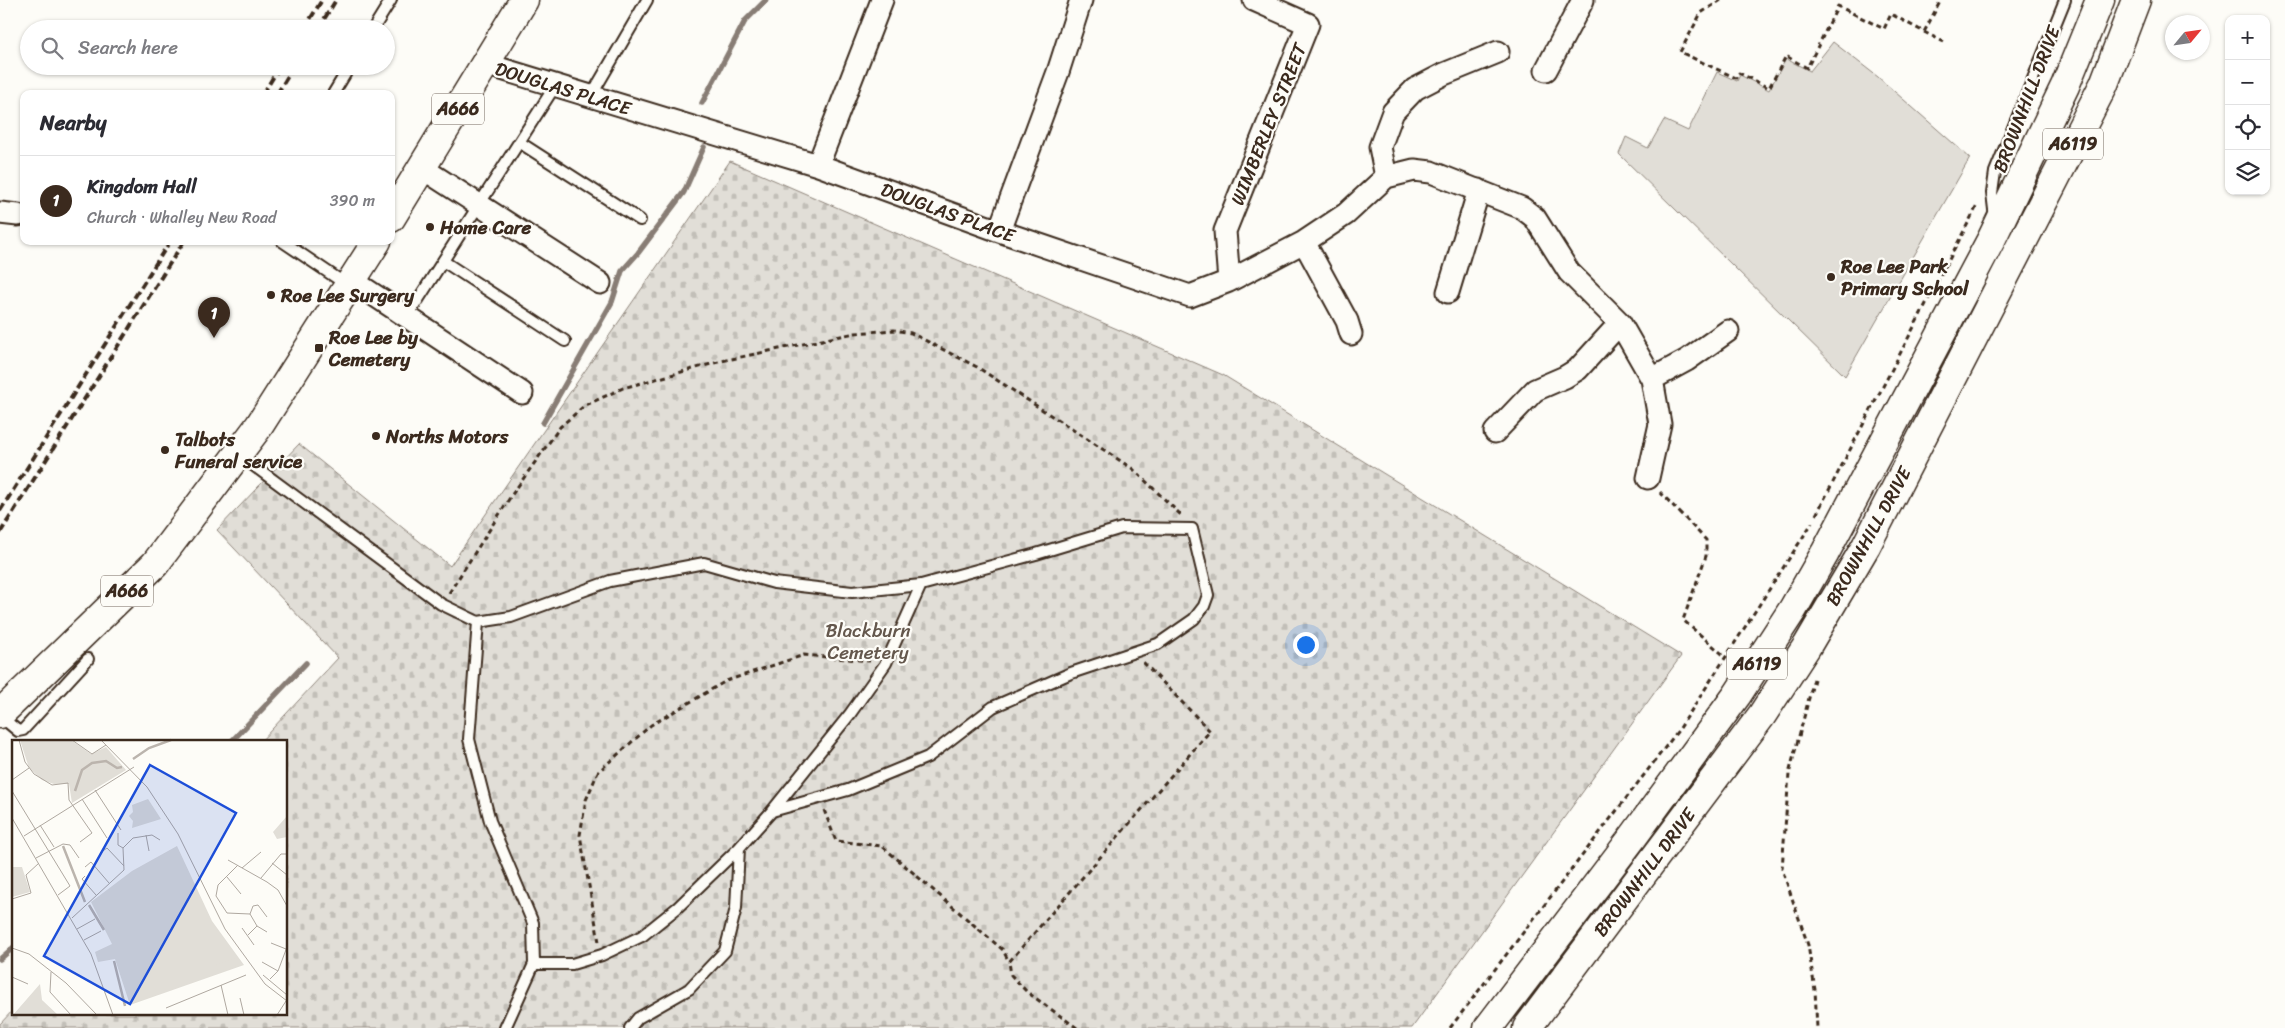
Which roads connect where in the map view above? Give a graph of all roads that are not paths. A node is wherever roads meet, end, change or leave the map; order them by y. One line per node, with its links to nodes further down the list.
1 (391, 0): 11 (lane)
2 (524, 0): 13 (highway, A666)
3 (646, 0): 18 (lane)
4 (882, 0): 20 (street)
5 (1081, 0): 28 (street)
6 (1254, 0): 33 (street, WIMBERLEY STREET)
7 (1583, 0): 14 (street)
8 (2065, 0): 27 (lane, BROWNHILL DRIVE)
9 (2100, 0): 27 (highway, BROWNHILL DRIVE / A6119)
10 (2136, 0): 57 (highway, BROWNHILL DRIVE / A6119)
11 (379, 20)
12 (1498, 52): 22 (street)
13 (485, 64): 16 (street, DOUGLAS PLACE); 21 (highway, A666)
14 (1546, 70)
15 (345, 75): 17 (lane)
16 (555, 86): 18 (street, DOUGLAS PLACE); 19 (lane)
17 (335, 90)
18 (591, 96): 20 (street, DOUGLAS PLACE)
19 (519, 142): 24 (lane); 26 (lane)
20 (818, 165): 28 (street, DOUGLAS PLACE)
21 (422, 168): 24 (street); 25 (highway, A666)
22 (1386, 177): 23 (street); 29 (street, DOUGLAS PLACE)
23 (1479, 190): 36 (street); 38 (street)
24 (479, 204): 32 (lane); 35 (street)
25 (395, 212)
26 (640, 220)
27 (1997, 229): 56 (highway, BROWNHILL DRIVE / A6119)
28 (999, 231): 33 (street, DOUGLAS PLACE)
29 (1304, 242): 33 (street, DOUGLAS PLACE); 40 (street)
30 (289, 245): 34 (lane)
31 (375, 245): 34 (highway, A666)
32 (442, 261): 37 (lane); 41 (lane)
33 (1229, 282)
34 (351, 283): 37 (street); 45 (highway, A666)
35 (600, 284)
36 (1448, 292)
37 (407, 317): 43 (street)
38 (1620, 323): 42 (street); 44 (street)
39 (1728, 331): 42 (street)
40 (1351, 334)
41 (564, 341)
42 (1652, 379): 46 (street)
43 (522, 393)
44 (1495, 432)
45 (238, 454): 48 (lane); 50 (highway, A666)
46 (1648, 478)
47 (922, 585): 48 (lane); 51 (lane); 51 (lane)
48 (478, 622): 53 (lane)
49 (88, 659): 50 (lane)
50 (0, 715)
51 (772, 811): 52 (lane)
52 (739, 848): 53 (lane); 55 (lane)
53 (534, 964): 54 (lane)
54 (505, 1028)
55 (630, 1028)
56 (1488, 1028)
57 (1527, 1028)

